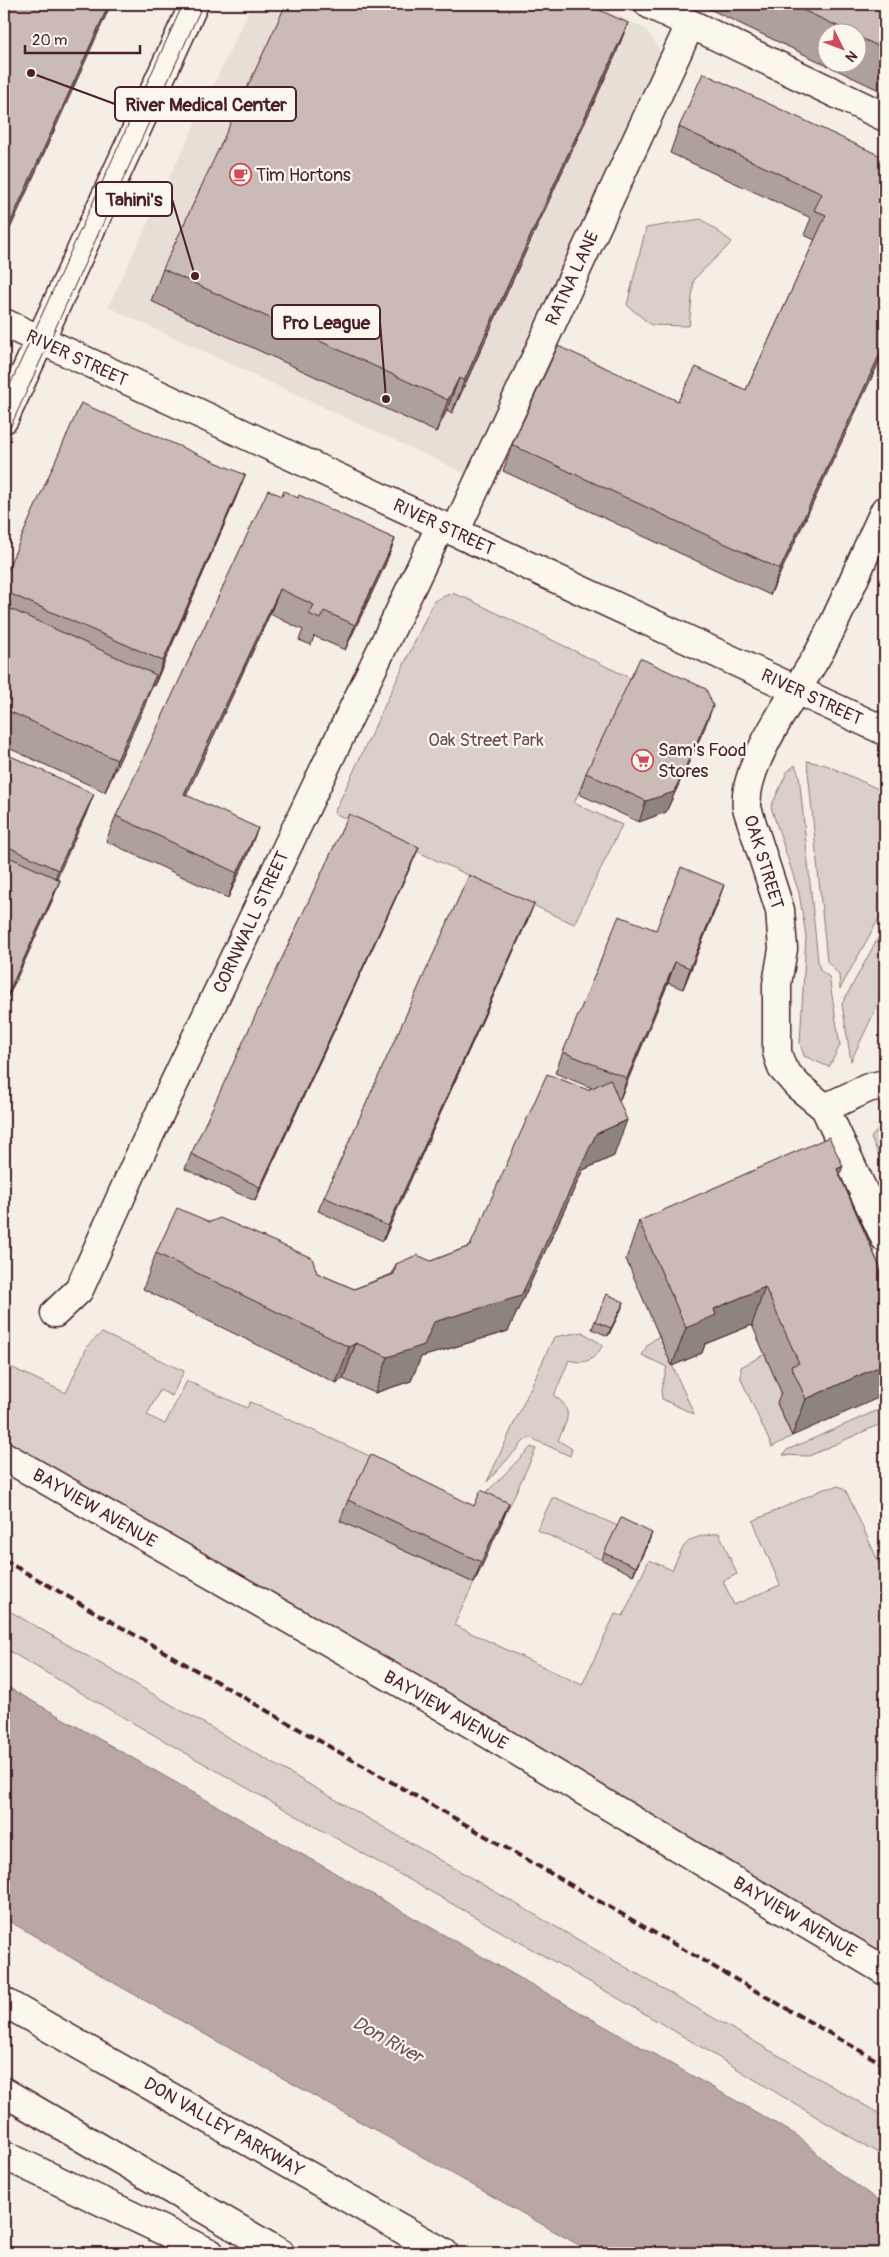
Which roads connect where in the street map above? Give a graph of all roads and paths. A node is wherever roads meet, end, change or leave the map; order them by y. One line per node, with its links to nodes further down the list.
1 (194, 4): 6 (main road)
2 (649, 4): 3 (main road)
3 (690, 24): 4 (main road); 9 (main road, RATNA LANE)
4 (885, 117)
5 (4, 323): 6 (main road, RIVER STREET)
6 (40, 340): 7 (main road); 9 (main road, RIVER STREET)
7 (4, 418)
8 (885, 510): 10 (main road, OAK STREET)
9 (448, 528): 10 (main road, RIVER STREET); 15 (main road, CORNWALL STREET)
10 (796, 690): 11 (main road, RIVER STREET); 13 (main road, OAK STREET)
11 (885, 731)
12 (885, 1084): 13 (main road)
13 (825, 1108): 14 (main road, OAK STREET)
14 (885, 1238)
15 (55, 1313)
16 (4, 1456): 17 (main road, BAYVIEW AVENUE)
17 (885, 1971)
18 (4, 2002): 23 (main road, DON VALLEY PARKWAY)
19 (4, 2092): 22 (main road)
20 (4, 2155): 21 (main road)
21 (210, 2253)
22 (280, 2253)
23 (444, 2253)

